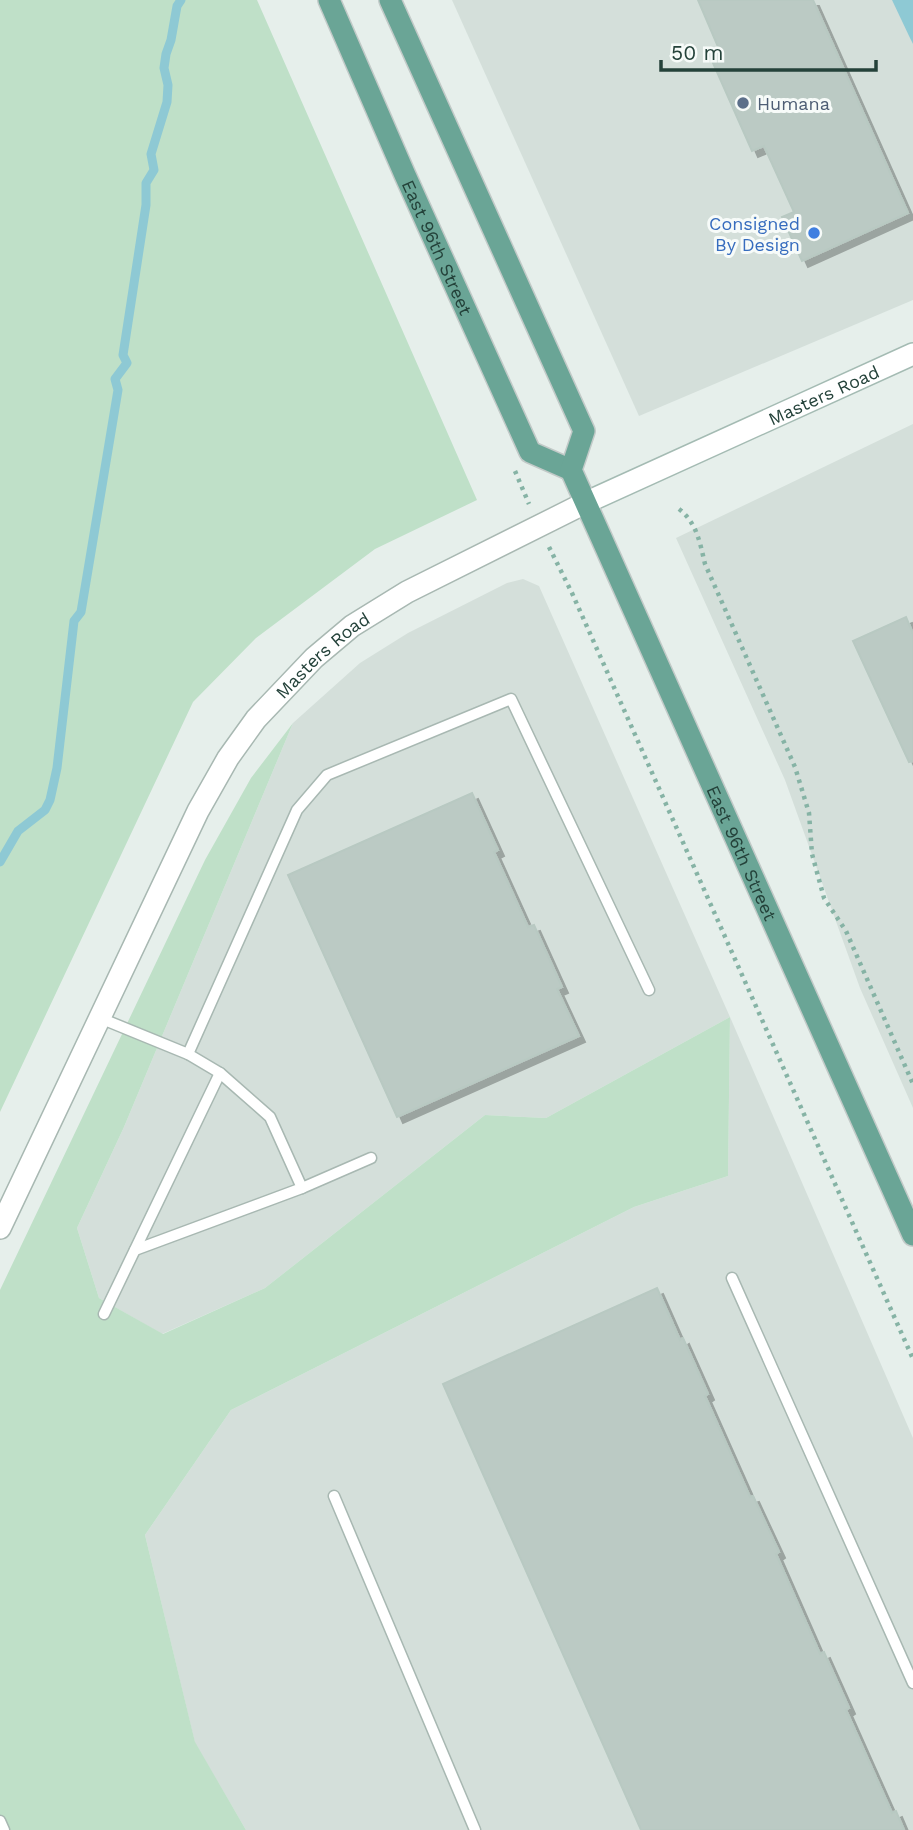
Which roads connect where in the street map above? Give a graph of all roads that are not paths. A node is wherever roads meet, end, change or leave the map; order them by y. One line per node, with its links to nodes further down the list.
1 (329, 0): 4 (main road, East 96th Street)
2 (390, 0): 4 (main road)
3 (913, 354): 5 (street, Masters Road)
4 (571, 470): 5 (main road, East 96th Street)
5 (585, 503): 7 (street, Masters Road); 13 (main road, East 96th Street)
6 (649, 990): 8 (lane)
7 (100, 1018): 8 (lane); 12 (street, Masters Road)
8 (188, 1054): 9 (lane)
9 (220, 1073): 11 (lane); 14 (lane)
10 (371, 1158): 11 (lane)
11 (302, 1188): 14 (lane)
12 (0, 1228)
13 (913, 1235)
14 (135, 1250): 16 (lane)
15 (732, 1278): 18 (lane)
16 (104, 1314)
17 (334, 1496): 21 (lane)
18 (913, 1683)
19 (0, 1821): 20 (lane)
20 (4, 1830)
21 (475, 1830)

